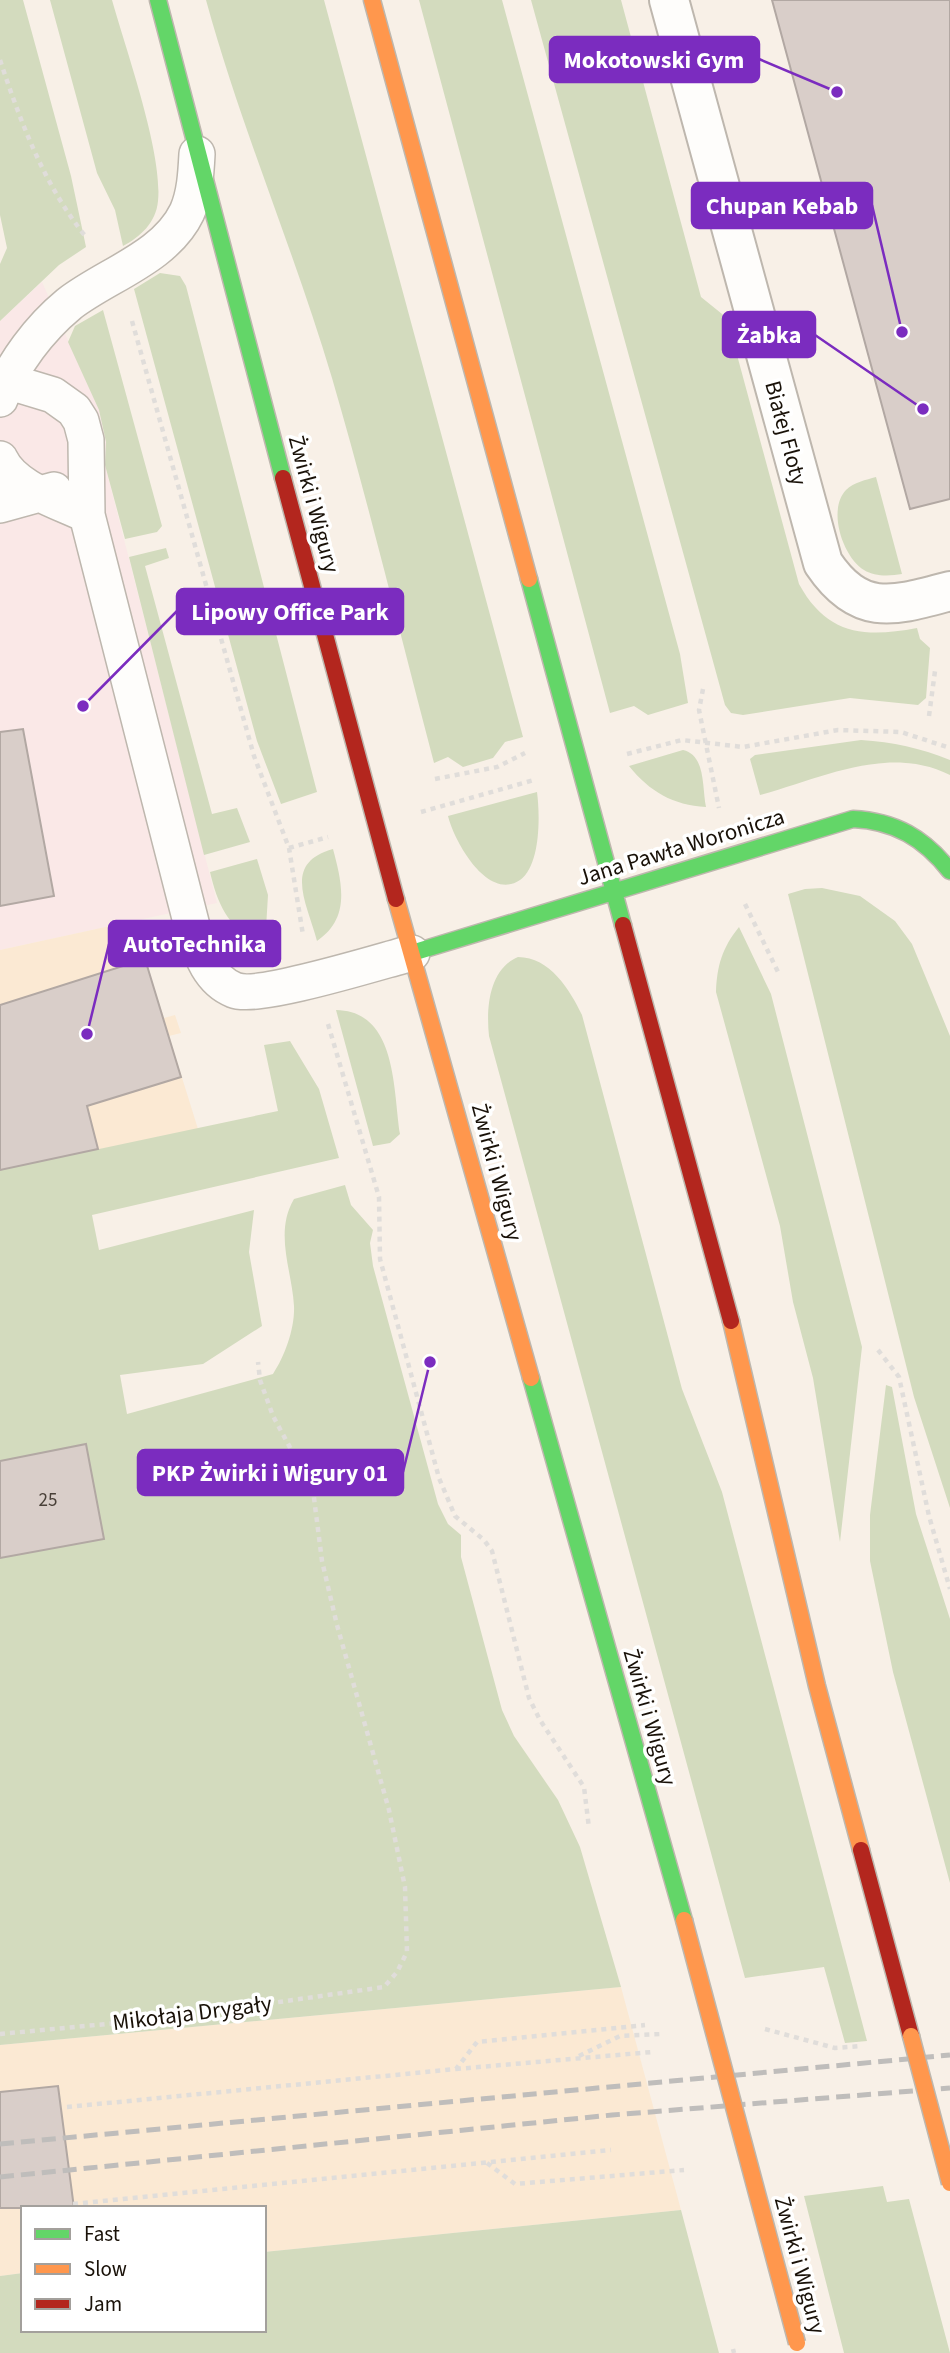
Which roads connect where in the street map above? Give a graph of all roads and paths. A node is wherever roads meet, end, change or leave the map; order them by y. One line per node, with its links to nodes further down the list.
1 (158, 0): 5 (main road, Żwirki i Wigury)
2 (372, 0): 29 (main road)
3 (669, 0): 14 (street, Białej Floty)
4 (0, 60): 6 (path)
5 (197, 144): 8 (lane); 32 (main road, Żwirki i Wigury)
6 (88, 239)
7 (129, 307): 27 (path)
8 (2, 386): 10 (lane)
9 (0, 459): 11 (lane)
10 (87, 461): 11 (lane); 13 (lane)
11 (47, 495): 12 (lane); 13 (lane)
12 (0, 505)
13 (87, 515): 32 (lane)
14 (950, 591)
15 (935, 671): 17 (path)
16 (703, 689): 18 (path)
17 (929, 716)
18 (706, 742): 19 (path); 21 (path); 24 (path)
19 (950, 748)
20 (529, 752): 22 (path)
21 (617, 756)
22 (435, 779)
23 (535, 779): 25 (path)
24 (718, 805)
25 (445, 806)
26 (334, 836): 27 (path)
27 (289, 848): 31 (path)
28 (950, 872): 29 (main road, Jana Pawła Woronicza)
29 (614, 891): 32 (main road, Jana Pawła Woronicza); 47 (main road, bridge)
30 (748, 915): 33 (path)
31 (305, 946)
32 (412, 953): 49 (main road, Żwirki i Wigury, bridge)
33 (779, 975)
34 (327, 1021): 38 (path)
35 (878, 1350): 37 (path)
36 (258, 1363): 40 (path, Mikołaja Drygały)
37 (950, 1589)
38 (589, 1828)
39 (645, 2025): 42 (path)
40 (0, 2034)
41 (652, 2052): 42 (path)
42 (456, 2068): 43 (path)
43 (67, 2107)
44 (611, 2150): 45 (path)
45 (487, 2163): 46 (path); 48 (path)
46 (684, 2170)
47 (950, 2183)
48 (73, 2204)
49 (799, 2348)

